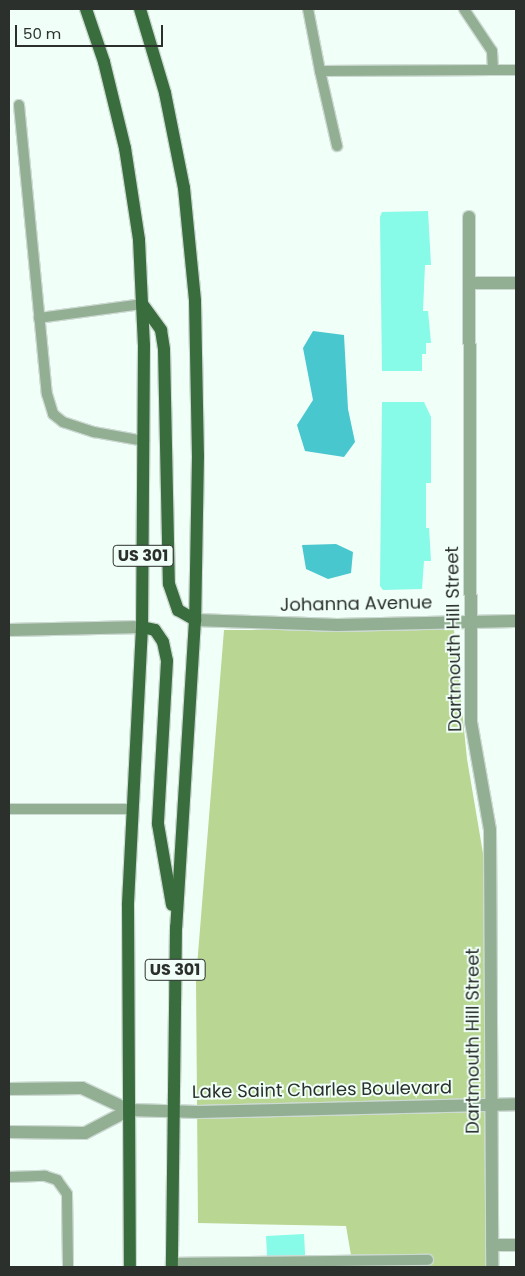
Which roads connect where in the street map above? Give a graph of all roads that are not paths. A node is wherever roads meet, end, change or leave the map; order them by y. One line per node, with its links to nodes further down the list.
1 (86, 9): 13 (main road, US 301)
2 (140, 9): 16 (main road, US 301)
3 (308, 9): 7 (lane)
4 (464, 9): 5 (lane)
5 (493, 70): 6 (lane); 7 (lane)
6 (516, 70)
7 (320, 71): 9 (lane)
8 (19, 105): 14 (lane)
9 (337, 146)
10 (468, 217): 11 (street, Dartmouth Hill Street)
11 (469, 283): 12 (street); 17 (street, Dartmouth Hill Street)
12 (516, 283)
13 (142, 304): 14 (lane); 15 (main road, US 301); 16 (main road)
14 (39, 318): 15 (lane)
15 (144, 441): 19 (main road, US 301)
16 (195, 620): 17 (street, Johanna Avenue); 23 (main road, US 301)
17 (469, 620): 18 (street, Johanna Avenue); 25 (street, Dartmouth Hill Street)
18 (516, 621)
19 (142, 627): 20 (street); 22 (main road, US 301); 23 (main road)
20 (9, 630)
21 (9, 809): 22 (lane)
22 (131, 809): 27 (main road, US 301)
23 (176, 927): 28 (main road, US 301)
24 (9, 1089): 27 (street, Lake Saint Charles Boulevard)
25 (489, 1103): 26 (street, Lake Saint Charles Boulevard); 28 (street, Lake Saint Charles Boulevard); 31 (street, Dartmouth Hill Street)
26 (516, 1104)
27 (129, 1110): 28 (street, Lake Saint Charles Boulevard); 29 (street, Lake Saint Charles Boulevard); 36 (main road, US 301)
28 (173, 1111): 34 (main road, US 301)
29 (9, 1132)
30 (9, 1177): 35 (lane)
31 (492, 1245): 32 (street); 37 (street, Dartmouth Hill Street)
32 (516, 1245)
33 (428, 1260): 34 (lane)
34 (172, 1265)
35 (68, 1267)
36 (130, 1267)
37 (492, 1267)

